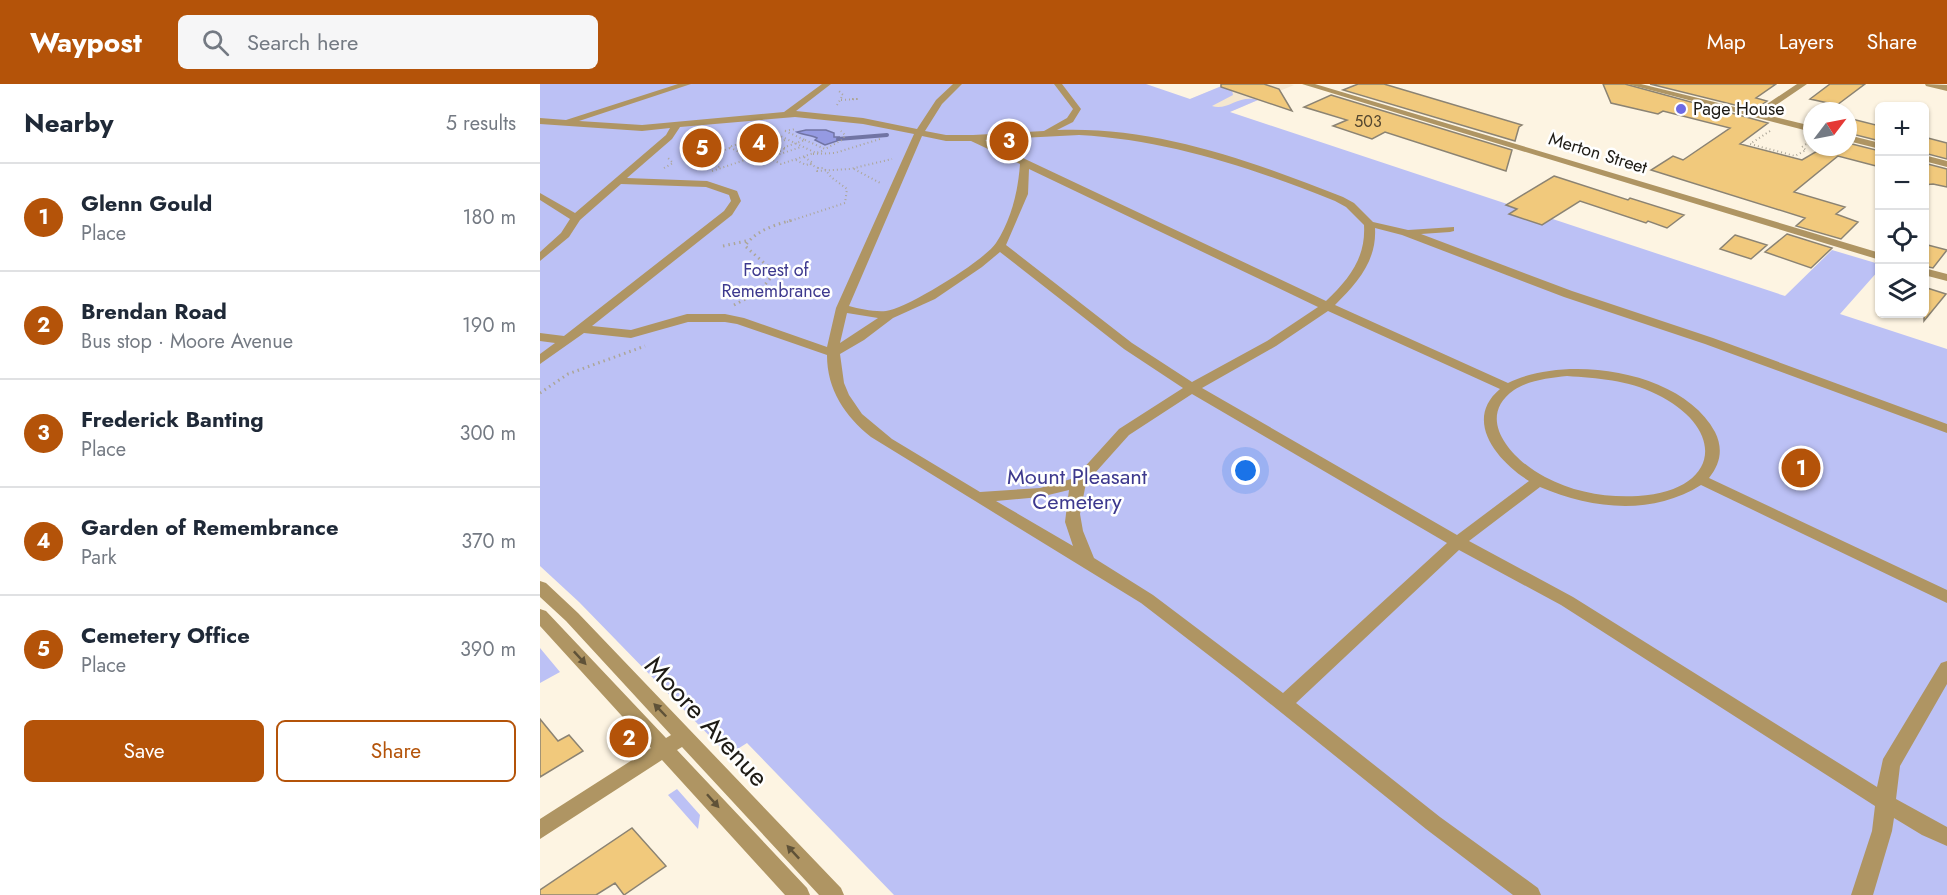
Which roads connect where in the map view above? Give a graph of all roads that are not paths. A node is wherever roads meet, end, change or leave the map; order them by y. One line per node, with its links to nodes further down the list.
1 (687, 84): 13 (street)
2 (958, 84): 17 (street)
3 (1058, 84): 18 (street)
4 (1306, 84): 34 (street, Merton Street)
5 (1631, 84): 11 (street)
6 (1803, 84): 11 (street)
7 (1929, 84): 9 (street)
8 (825, 87): 10 (street)
9 (1947, 88)
10 (791, 114): 14 (street); 17 (street)
11 (1756, 116): 15 (street)
12 (540, 121): 13 (street)
13 (563, 124): 14 (street); 16 (street)
14 (676, 126): 27 (street)
15 (1803, 127)
16 (540, 131)
17 (920, 133): 19 (street); 23 (street)
18 (1042, 133): 20 (street); 30 (street)
19 (946, 138): 20 (street); 23 (street)
20 (973, 138): 25 (street)
21 (1857, 140): 22 (street)
22 (1875, 145)
23 (913, 149): 39 (street)
24 (1929, 159): 26 (street)
25 (1025, 163): 33 (street); 38 (street)
26 (1947, 164)
27 (618, 181): 29 (street); 41 (street)
28 (540, 196): 29 (street)
29 (576, 218): 35 (street)
30 (1369, 224): 32 (street); 38 (street)
31 (1450, 229): 32 (street)
32 (1406, 232): 48 (street)
33 (1000, 246): 40 (street); 46 (street)
34 (1875, 255)
35 (540, 258)
36 (1929, 273): 37 (street)
37 (1947, 278)
38 (1329, 305): 46 (street); 47 (street)
39 (842, 308): 40 (street); 44 (street)
40 (889, 315): 44 (street)
41 (581, 329): 43 (street); 44 (street)
42 (540, 337): 43 (street)
43 (566, 340): 45 (street)
44 (833, 352): 52 (street)
45 (540, 360)
46 (1192, 388): 51 (street); 53 (street)
47 (1509, 388): 49 (street); 50 (street)
48 (1947, 429)
49 (1539, 480): 50 (street); 53 (street)
50 (1702, 480): 56 (street)
51 (1079, 481): 52 (street); 54 (street)
52 (977, 497): 54 (street)
53 (1458, 542): 59 (street); 62 (street)
54 (1087, 561): 59 (street)
55 (540, 587): 60 (street, Moore Avenue, one-way to 55)
56 (1947, 597)
57 (540, 615): 61 (street, Moore Avenue, one-way to 61)
58 (1947, 668): 62 (street)
59 (1286, 703): 67 (street)
60 (684, 736): 61 (street); 66 (street, Moore Avenue, one-way to 60)
61 (665, 749): 63 (street); 65 (street, Moore Avenue, one-way to 65)
62 (1884, 801): 64 (street); 68 (street)
63 (540, 830)
64 (1947, 837)
65 (799, 895)
66 (834, 895)
67 (1530, 895)
68 (1862, 895)

